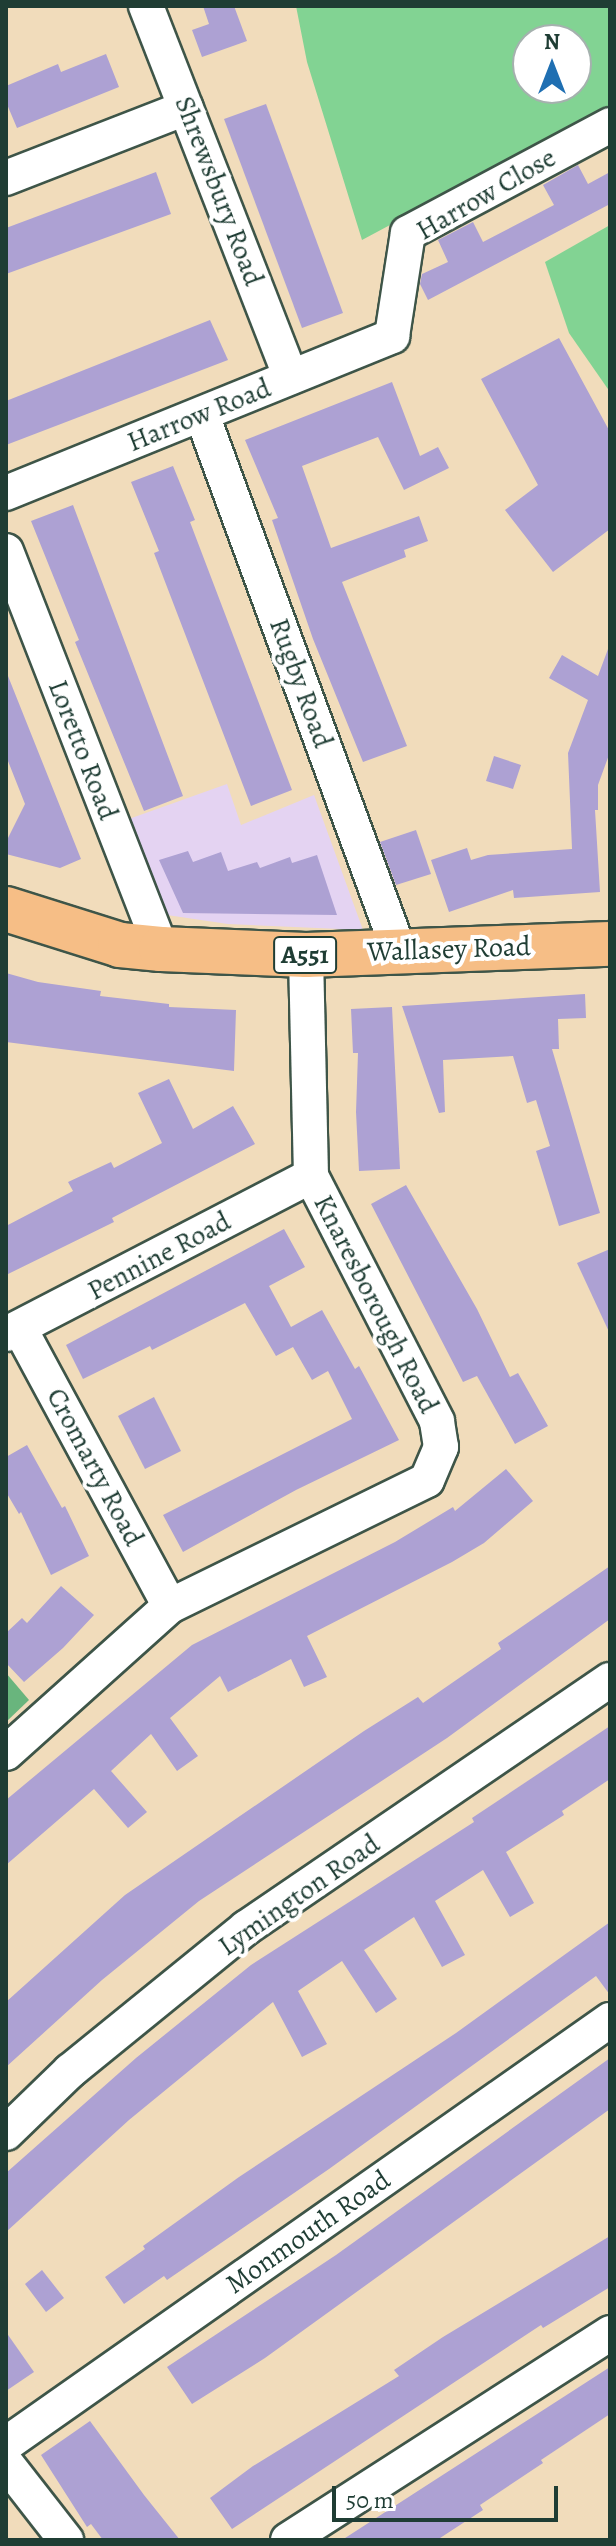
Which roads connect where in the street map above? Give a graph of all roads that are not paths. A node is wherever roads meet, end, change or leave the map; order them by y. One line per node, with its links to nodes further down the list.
1 (146, 6): 2 (street, Shrewsbury Road)
2 (186, 108): 4 (street); 6 (street, Shrewsbury Road)
3 (610, 125): 5 (street, Harrow Close)
4 (6, 178)
5 (392, 336): 6 (street, Harrow Road)
6 (291, 377): 7 (street, Harrow Road)
7 (202, 415): 8 (street, Harrow Road); 13 (street, Rugby Road)
8 (6, 493)
9 (6, 551): 12 (street, Loretto Road)
10 (6, 909): 12 (main road, Wallasey Road / A551)
11 (610, 944): 13 (main road, Wallasey Road / A551)
12 (161, 949): 14 (main road, Wallasey Road / A551)
13 (399, 951): 14 (main road, Wallasey Road / A551)
14 (306, 955): 15 (street, Knaresborough Road)
15 (311, 1176): 16 (street, Pennine Road); 17 (street, Knaresborough Road)
16 (13, 1332): 17 (street, Cromarty Road)
17 (170, 1606): 19 (street, Knaresborough Road)
18 (610, 1680): 21 (street, Lymington Road)
19 (6, 1753)
20 (610, 2020): 23 (street, Monmouth Road)
21 (6, 2133)
22 (610, 2333): 26 (street)
23 (6, 2444)
24 (6, 2463): 25 (street)
25 (66, 2540)
26 (288, 2540)

